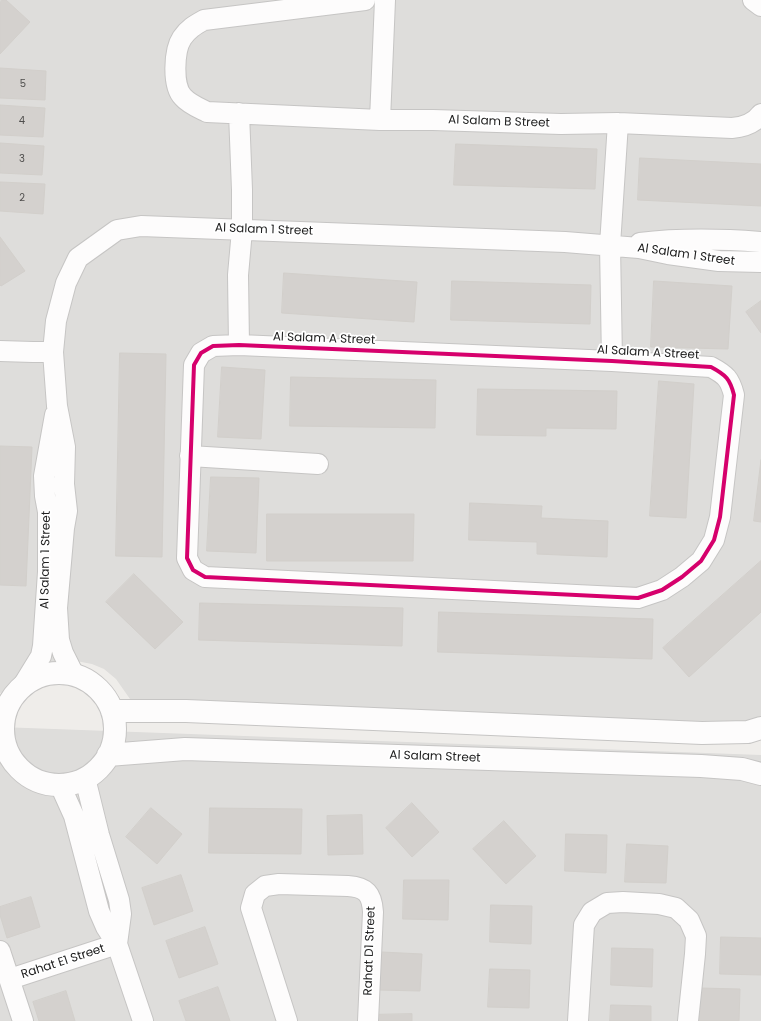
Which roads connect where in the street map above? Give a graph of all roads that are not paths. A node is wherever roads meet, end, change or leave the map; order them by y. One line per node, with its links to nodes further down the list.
1 (365, 0): 5 (street, Al Salam B Street)
2 (385, 0): 7 (street)
3 (754, 0): 4 (street)
4 (761, 6)
5 (239, 113): 7 (street, Al Salam B Street); 9 (street)
6 (761, 114): 8 (street, Al Salam B Street)
7 (380, 120): 8 (street, Al Salam B Street)
8 (618, 123): 12 (street)
9 (242, 230): 12 (street, Al Salam 1 Street); 15 (street); 17 (street, Al Salam 1 Street)
10 (720, 239): 11 (street, Al Salam 1 Street); 12 (street, Al Salam 1 Street); 13 (street)
11 (761, 242)
12 (610, 245): 13 (street, Al Salam 1 Street); 18 (street, Al Salam A Street)
13 (719, 261): 14 (street, Al Salam 1 Street)
14 (761, 262)
15 (239, 345): 18 (street, Al Salam A Street); 20 (street, Al Salam A Street)
16 (0, 351): 17 (street)
17 (53, 352): 19 (street, Al Salam 1 Street)
18 (612, 360): 20 (street, Al Salam A Street)
19 (57, 406): 22 (street, Al Salam 1 Street); 23 (street, Al Salam 1 Street)
20 (190, 456): 21 (street)
21 (318, 464)
22 (45, 484): 23 (street); 25 (street, Al Salam 1 Street)
23 (64, 484): 24 (street, Al Salam 1 Street)
24 (74, 675): 25 (street); 26 (street)
25 (12, 693): 28 (street)
26 (112, 711): 27 (street); 29 (street)
27 (761, 728)
28 (5, 752): 32 (street)
29 (108, 755): 30 (street, Al Salam Street); 31 (street)
30 (761, 774)
31 (85, 778): 32 (street); 33 (street)
32 (60, 785): 34 (street)
33 (115, 886): 34 (street); 35 (street)
34 (94, 893): 35 (street)
35 (117, 944): 37 (street, Rahat E1 Street); 39 (street)
36 (0, 950): 37 (street, Rahat E1 Street)
37 (10, 979): 38 (street, Rahat E1 Street)
38 (24, 1021)
39 (143, 1021)
40 (287, 1021): 41 (street, Rahat D1 Street)
41 (368, 1021)
42 (578, 1021): 43 (street)
43 (688, 1021)

